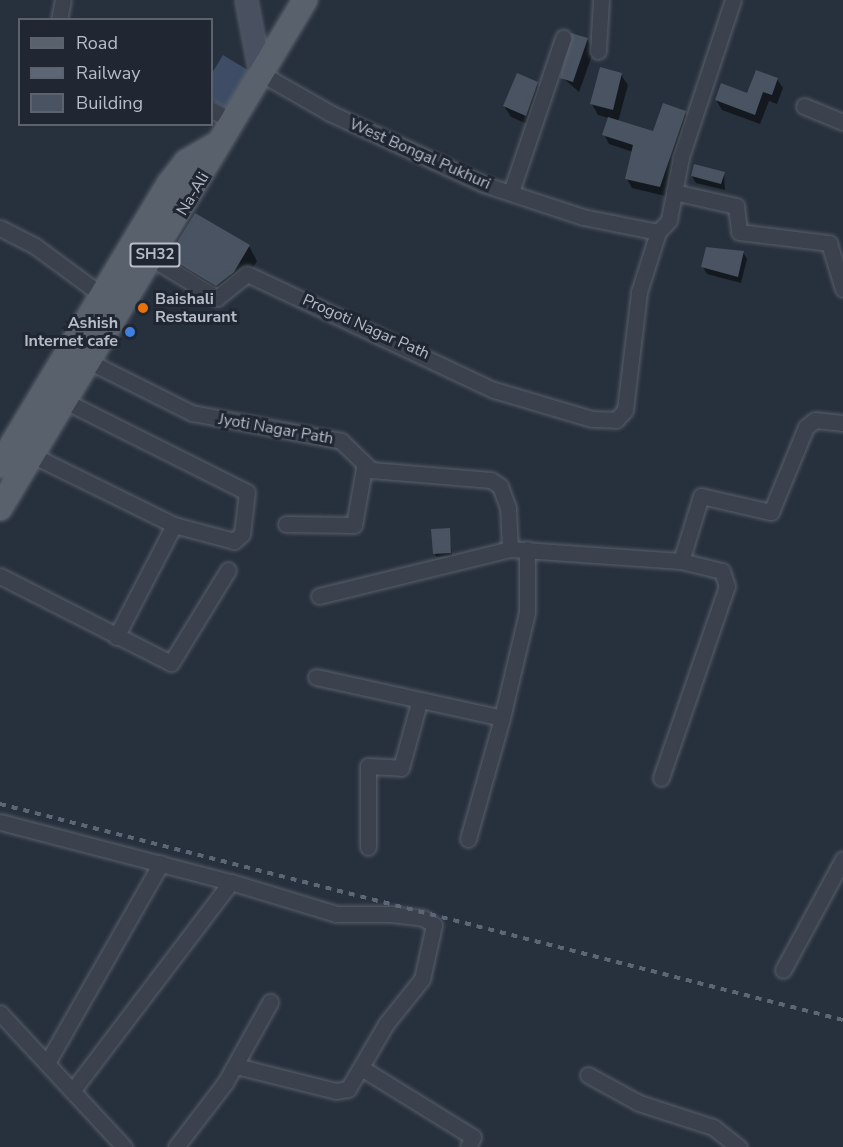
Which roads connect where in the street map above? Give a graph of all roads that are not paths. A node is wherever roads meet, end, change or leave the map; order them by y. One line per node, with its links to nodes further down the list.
1 (63, 0): 6 (street)
2 (246, 0): 9 (street)
3 (305, 0): 9 (main road, Na-Ali / SH32)
4 (601, 0): 8 (street)
5 (733, 0): 15 (street)
6 (59, 18)
7 (563, 38): 14 (street)
8 (598, 51)
9 (260, 73): 11 (main road, Na-Ali / SH32); 14 (street, West Bongal Pukhuri)
10 (804, 106): 12 (street)
11 (222, 116): 13 (main road, Na-Ali / SH32)
12 (843, 120)
13 (214, 146): 18 (main road, Na-Ali / SH32); 20 (main road); 27 (main road)
14 (511, 192): 17 (street, West Bongal Pukhuri)
15 (674, 192): 17 (street); 19 (street)
16 (0, 228): 20 (street)
17 (658, 232): 18 (street, Progoti Nagar Path)
18 (153, 259): 21 (main road, Na-Ali / SH32)
19 (843, 289)
20 (100, 294): 25 (main road)
21 (90, 362): 22 (main road, Na-Ali / SH32); 26 (street, Jyoti Nagar Path)
22 (67, 402): 24 (main road, Na-Ali / SH32); 30 (street)
23 (843, 423): 33 (street)
24 (33, 456): 28 (main road, Na-Ali / SH32); 30 (street)
25 (0, 465)
26 (364, 468): 29 (street); 31 (street)
27 (0, 491)
28 (0, 508)
29 (286, 524)
30 (174, 525): 37 (street)
31 (510, 549): 32 (street); 36 (street)
32 (527, 549): 33 (street); 40 (street)
33 (681, 561): 41 (street)
34 (228, 570): 37 (street)
35 (0, 576): 37 (street)
36 (319, 596)
37 (116, 637)
38 (316, 677): 39 (street)
39 (418, 702): 40 (street); 44 (street)
40 (502, 718): 43 (street)
41 (661, 778)
42 (0, 822): 46 (street)
43 (468, 839)
44 (368, 847)
45 (843, 859): 48 (street)
46 (161, 863): 47 (street); 51 (street)
47 (231, 882): 53 (street); 55 (street)
48 (783, 970)
49 (270, 1002): 52 (street)
50 (0, 1013): 51 (street)
51 (47, 1063): 55 (street)
52 (236, 1066): 53 (street); 57 (street)
53 (363, 1070): 58 (street)
54 (588, 1076): 59 (street)
55 (73, 1090): 56 (street)
56 (124, 1147)
57 (176, 1147)
58 (468, 1147)
59 (739, 1147)

